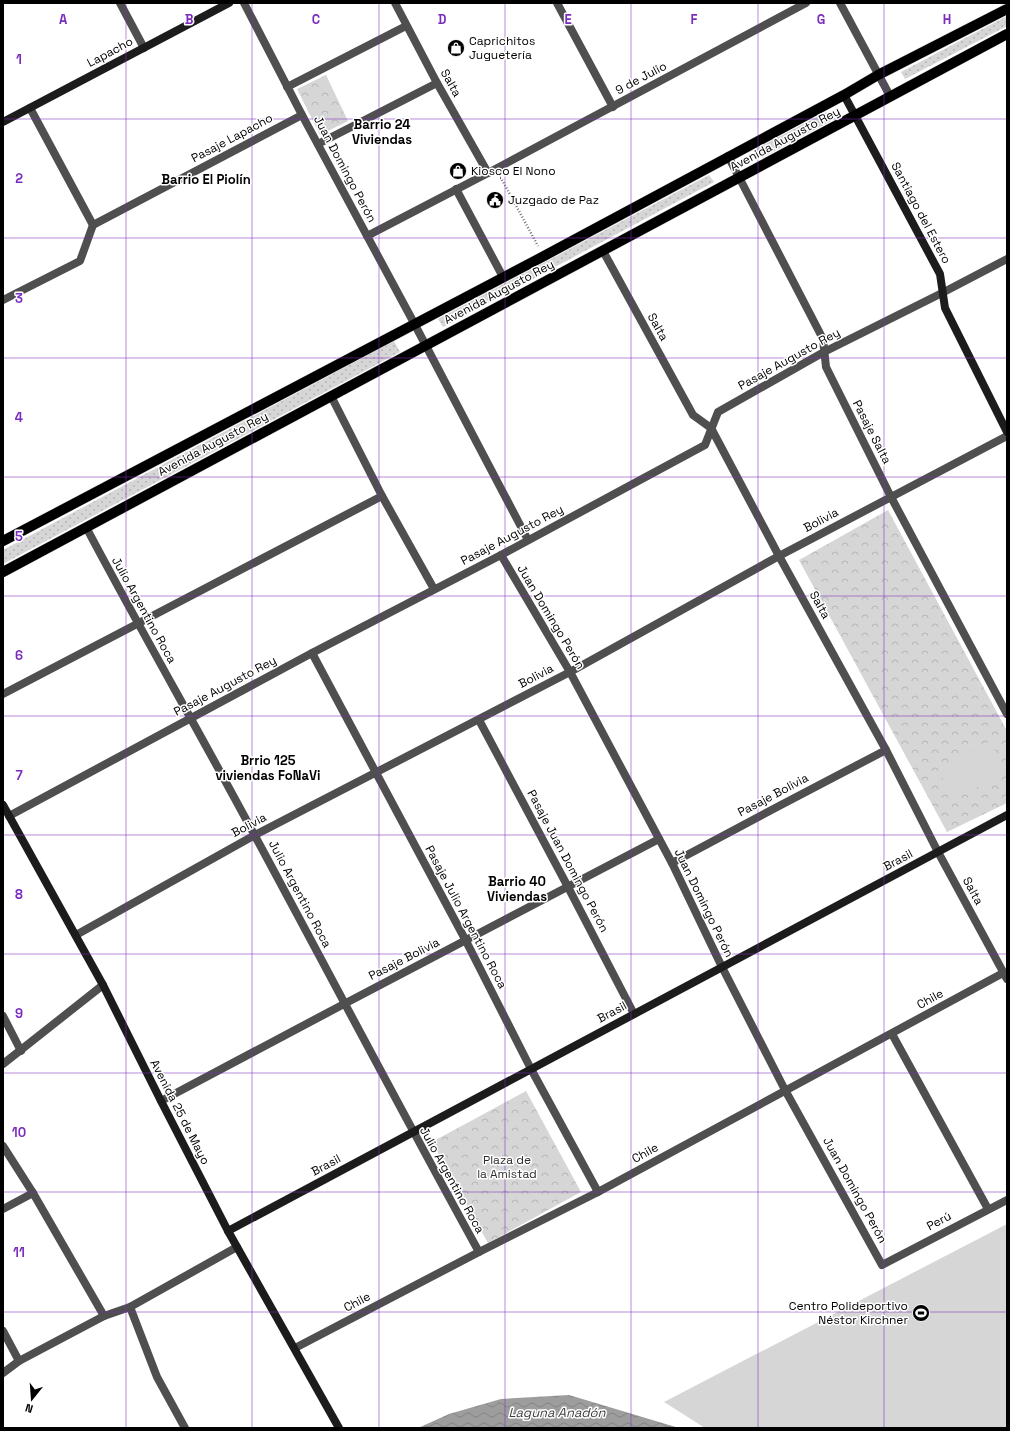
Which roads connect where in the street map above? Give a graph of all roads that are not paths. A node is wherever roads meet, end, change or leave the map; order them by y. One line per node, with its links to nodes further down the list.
1 (120, 3): 11 (street)
2 (229, 3): 11 (street, Lapacho)
3 (244, 3): 14 (street, Juan Domingo Perón)
4 (395, 3): 9 (street, Salta)
5 (557, 3): 17 (street)
6 (806, 3): 17 (street, 9 de Julio)
7 (840, 3): 12 (street)
8 (1007, 9): 12 (main road, Avenida Augusto Rey)
9 (406, 26): 13 (street, Salta); 14 (street)
10 (1007, 34): 16 (main road, Avenida Augusto Rey)
11 (144, 48): 18 (street, Lapacho)
12 (878, 75): 15 (main road, Avenida Augusto Rey); 16 (street)
13 (437, 83): 22 (street); 24 (street, Salta)
14 (287, 87): 19 (street, Juan Domingo Perón)
15 (844, 95): 20 (street, Santiago del Estero); 23 (main road, Avenida Augusto Rey)
16 (890, 96): 20 (main road, Avenida Augusto Rey)
17 (612, 107): 24 (street, 9 de Julio)
18 (30, 108): 21 (street, Lapacho); 27 (street)
19 (302, 115): 22 (street, Juan Domingo Perón); 27 (street, Pasaje Lapacho)
20 (855, 116): 25 (main road, Avenida Augusto Rey); 32 (street, Santiago del Estero)
21 (3, 122)
22 (318, 144): 28 (street, Juan Domingo Perón)
23 (728, 156): 25 (street, Pasaje Salta); 31 (main road, Avenida Augusto Rey)
24 (488, 173): 26 (street, 9 de Julio)
25 (739, 178): 29 (main road, Avenida Augusto Rey); 36 (street, Pasaje Salta)
26 (456, 189): 28 (street, 9 de Julio); 31 (street)
27 (93, 225): 33 (street)
28 (367, 236): 34 (street, Juan Domingo Perón)
29 (603, 251): 35 (main road, Avenida Augusto Rey); 38 (street, Salta)
30 (1007, 259): 32 (street, Pasaje Augusto Rey)
31 (503, 277): 34 (main road, Avenida Augusto Rey)
32 (942, 293): 36 (street, Pasaje Augusto Rey); 39 (street, Santiago del Estero)
33 (3, 300)
34 (414, 323): 35 (street, Juan Domingo Perón); 45 (main road, Avenida Augusto Rey)
35 (426, 346): 37 (main road, Avenida Augusto Rey); 44 (street, Juan Domingo Perón)
36 (824, 352): 38 (street, Pasaje Augusto Rey); 42 (street, Pasaje Salta)
37 (331, 396): 41 (street); 43 (main road, Avenida Augusto Rey)
38 (711, 428): 44 (street, Pasaje Augusto Rey); 47 (street, Salta)
39 (1007, 432)
40 (1007, 436): 42 (street, Bolivia)
41 (382, 496): 49 (street); 50 (street)
42 (891, 497): 47 (street, Bolivia); 54 (street, Pasaje Salta)
43 (86, 527): 48 (main road, Avenida Augusto Rey); 50 (street, Julio Argentino Roca)
44 (528, 540): 46 (street, Pasaje Augusto Rey)
45 (3, 541)
46 (500, 555): 49 (street, Pasaje Augusto Rey); 52 (street, Juan Domingo Perón)
47 (779, 556): 52 (street, Bolivia); 57 (street, Salta)
48 (3, 572)
49 (434, 589): 51 (street, Pasaje Augusto Rey)
50 (138, 624): 53 (street); 55 (street, Julio Argentino Roca)
51 (312, 653): 55 (street, Pasaje Augusto Rey); 58 (street, Pasaje Julio Argentino Roca)
52 (570, 672): 56 (street, Bolivia); 63 (street, Juan Domingo Perón)
53 (3, 694)
54 (1007, 714)
55 (190, 718): 61 (street, Pasaje Augusto Rey); 62 (street, Julio Argentino Roca)
56 (479, 720): 58 (street, Bolivia); 66 (street, Pasaje Juan Domingo Perón)
57 (886, 750): 64 (street, Salta); 65 (street, Pasaje Bolivia)
58 (376, 774): 62 (street, Bolivia); 68 (street, Pasaje Julio Argentino Roca)
59 (3, 805): 61 (street, Avenida 25 de Mayo)
60 (1007, 815): 64 (street, Brasil)
61 (9, 816): 67 (street, Avenida 25 de Mayo)
62 (255, 835): 67 (street, Bolivia); 72 (street, Julio Argentino Roca)
63 (659, 839): 65 (street, Juan Domingo Perón); 66 (street, Pasaje Bolivia)
64 (938, 852): 69 (street, Brasil); 70 (street, Salta)
65 (672, 863): 69 (street, Juan Domingo Perón)
66 (568, 887): 68 (street, Pasaje Bolivia); 73 (street, Pasaje Juan Domingo Perón)
67 (76, 935): 71 (street, Avenida 25 de Mayo)
68 (466, 941): 72 (street, Pasaje Bolivia); 78 (street, Pasaje Julio Argentino Roca)
69 (722, 967): 73 (street, Brasil); 79 (street, Juan Domingo Perón)
70 (1005, 976): 75 (street, Chile)
71 (104, 985): 76 (street); 80 (street, Avenida 25 de Mayo)
72 (344, 1004): 80 (street, Pasaje Bolivia); 81 (street, Julio Argentino Roca)
73 (634, 1014): 78 (street, Brasil)
74 (3, 1016): 76 (street)
75 (892, 1034): 79 (street, Chile); 87 (street)
76 (21, 1051): 77 (street)
77 (3, 1064)
78 (531, 1069): 81 (street, Brasil); 83 (street, Pasaje Julio Argentino Roca)
79 (786, 1090): 83 (street, Chile); 91 (street, Juan Domingo Perón)
80 (161, 1101): 88 (street, Avenida 25 de Mayo)
81 (413, 1132): 88 (street, Brasil); 90 (street, Julio Argentino Roca)
82 (3, 1146): 84 (street)
83 (598, 1192): 90 (street, Chile)
84 (33, 1193): 86 (street); 93 (street)
85 (1007, 1200): 87 (street, Perú)
86 (3, 1209)
87 (988, 1209): 91 (street, Perú)
88 (228, 1231): 89 (street, Avenida 25 de Mayo)
89 (237, 1247): 92 (street); 95 (street, Avenida 25 de Mayo)
90 (479, 1252): 95 (street, Chile)
91 (882, 1265)
92 (130, 1306): 93 (street); 98 (street)
93 (104, 1316): 96 (street)
94 (3, 1331): 96 (street)
95 (295, 1348): 99 (street, Avenida 25 de Mayo)
96 (19, 1361): 97 (street)
97 (3, 1373)
98 (185, 1428)
99 (339, 1428)

